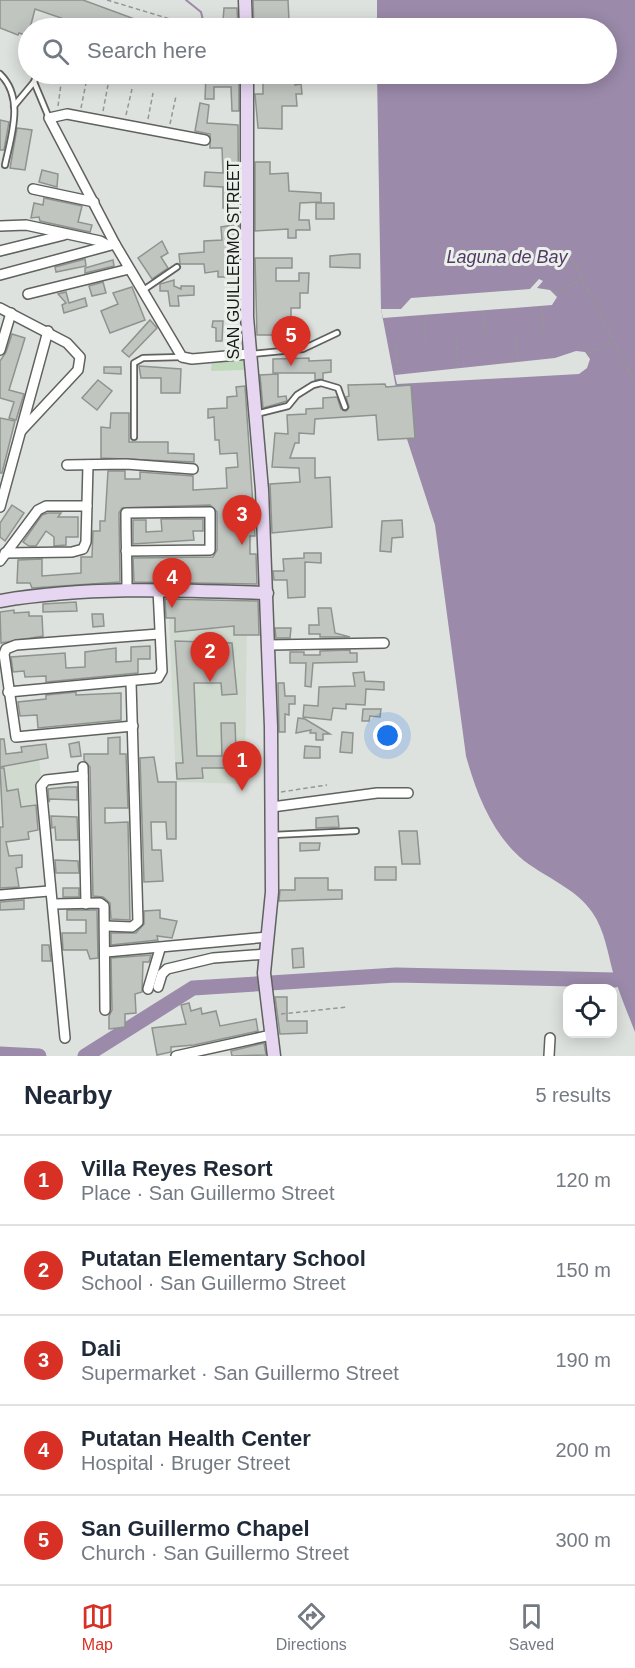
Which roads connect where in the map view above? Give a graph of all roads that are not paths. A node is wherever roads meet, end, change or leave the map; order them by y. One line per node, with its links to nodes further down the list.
1 (245, 0): 2 (main road)
2 (246, 18)
3 (0, 74): 7 (lane)
4 (32, 84): 7 (lane)
5 (35, 84): 8 (lane)
6 (247, 84): 27 (main road, SAN GUILLERMO STREET)
7 (14, 106): 10 (lane)
8 (49, 118): 9 (street); 12 (street)
9 (205, 140)
10 (5, 165)
11 (33, 189): 12 (street)
12 (94, 202): 15 (street)
13 (0, 226): 14 (street)
14 (66, 234): 15 (street); 16 (street)
15 (111, 245): 18 (street); 19 (street)
16 (0, 251)
17 (177, 267): 20 (lane)
18 (129, 269): 20 (street); 21 (street)
19 (0, 275)
20 (142, 291): 28 (street)
21 (28, 294)
22 (0, 308): 23 (street)
23 (11, 313): 24 (street); 26 (street)
24 (48, 331): 31 (street); 31 (street)
25 (337, 333): 27 (lane)
26 (0, 350)
27 (249, 354): 28 (street); 30 (main road, SAN GUILLERMO STREET)
28 (182, 357): 32 (lane)
29 (345, 407): 30 (lane)
30 (256, 414): 42 (main road, SAN GUILLERMO STREET)
31 (21, 431): 37 (street)
32 (134, 437)
33 (67, 465): 34 (street)
34 (88, 465): 35 (street); 36 (street)
35 (193, 469)
36 (87, 506): 39 (street); 39 (street)
37 (0, 507)
38 (126, 551): 38 (street); 40 (street)
39 (2, 557)
40 (127, 589): 41 (main road); 43 (main road)
41 (158, 589): 42 (main road); 44 (street)
42 (267, 592): 46 (main road, SAN GUILLERMO STREET)
43 (0, 601)
44 (159, 634): 47 (street); 48 (street)
45 (384, 643): 46 (street)
46 (269, 645): 51 (main road, SAN GUILLERMO STREET)
47 (131, 682): 48 (street); 49 (street)
48 (8, 692): 49 (street)
49 (133, 726): 58 (street)
50 (408, 793): 51 (street)
51 (272, 807): 53 (main road, SAN GUILLERMO STREET)
52 (356, 831): 53 (lane)
53 (273, 835): 59 (main road, SAN GUILLERMO STREET)
54 (49, 891): 55 (street); 56 (street); 57 (street)
55 (0, 895)
56 (54, 904): 57 (street); 67 (street)
57 (86, 904): 58 (street)
58 (106, 926): 61 (street)
59 (268, 937): 60 (street); 62 (main road, SAN GUILLERMO STREET)
60 (160, 949): 61 (street); 64 (street)
61 (106, 952): 65 (street)
62 (266, 954): 63 (street); 66 (main road, SAN GUILLERMO STREET)
63 (158, 987)
64 (148, 989)
65 (105, 1010)
66 (271, 1035): 69 (street); 70 (main road, SAN GUILLERMO STREET)
67 (65, 1038)
68 (550, 1038): 71 (street)
69 (176, 1056)
70 (274, 1056)
71 (549, 1056)

